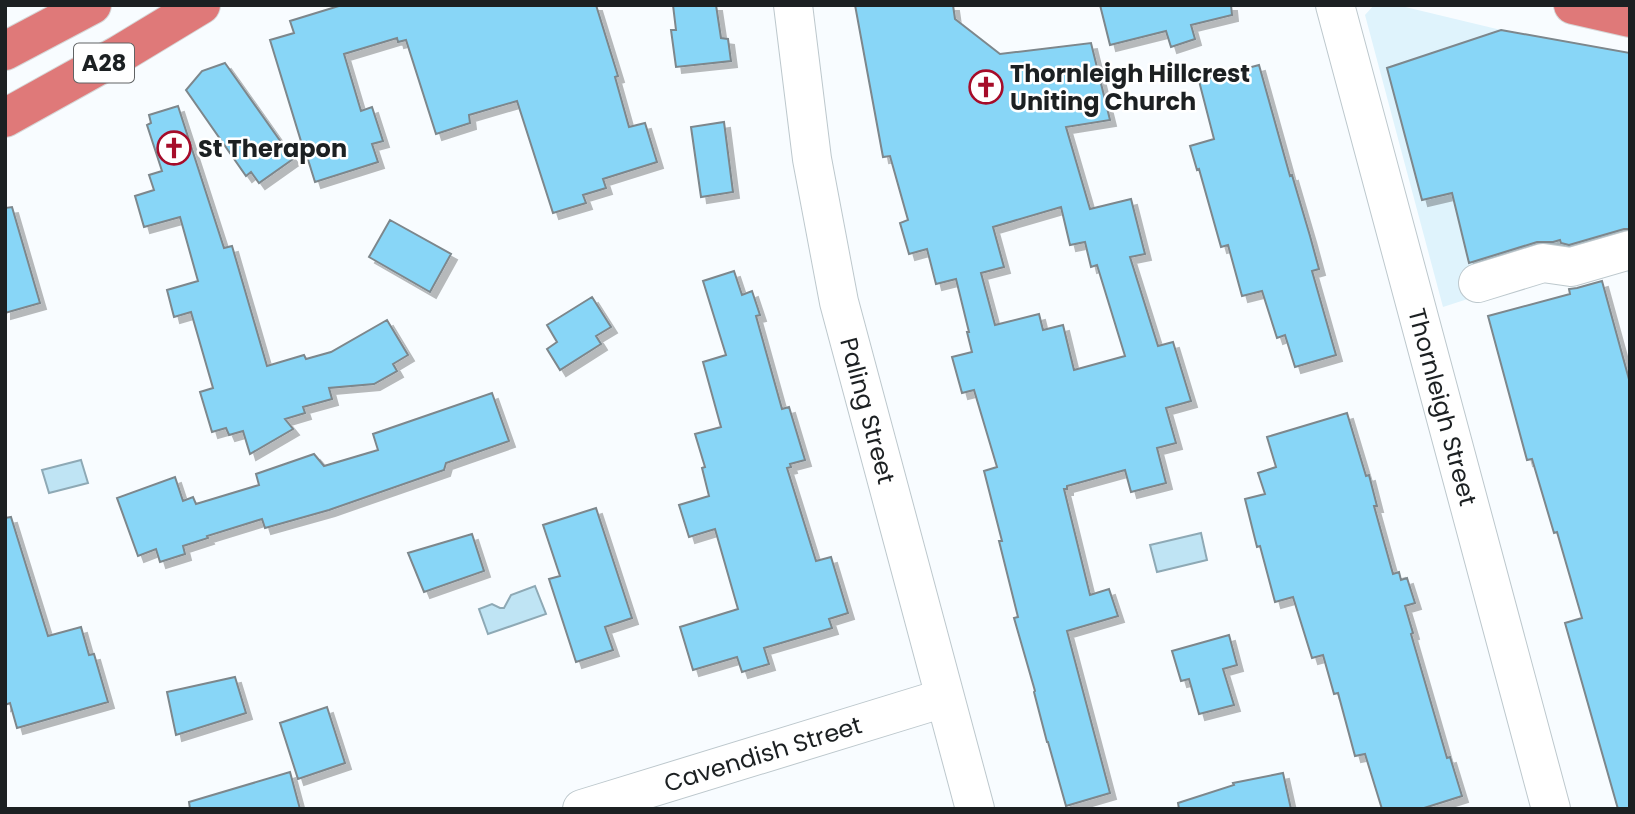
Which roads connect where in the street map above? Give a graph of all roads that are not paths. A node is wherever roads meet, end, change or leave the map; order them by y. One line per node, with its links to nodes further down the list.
1 (92, 5): 7 (highway, A28)
2 (201, 5): 8 (highway, A28)
3 (793, 5): 11 (street, Paling Street)
4 (1335, 5): 14 (street, Thornleigh Street)
5 (1573, 5): 6 (highway)
6 (1630, 18)
7 (5, 51)
8 (5, 118)
9 (1630, 250): 10 (street)
10 (1478, 283)
11 (944, 698): 12 (street, Cavendish Street); 13 (street, Paling Street)
12 (582, 809)
13 (975, 809)
14 (1551, 809)

